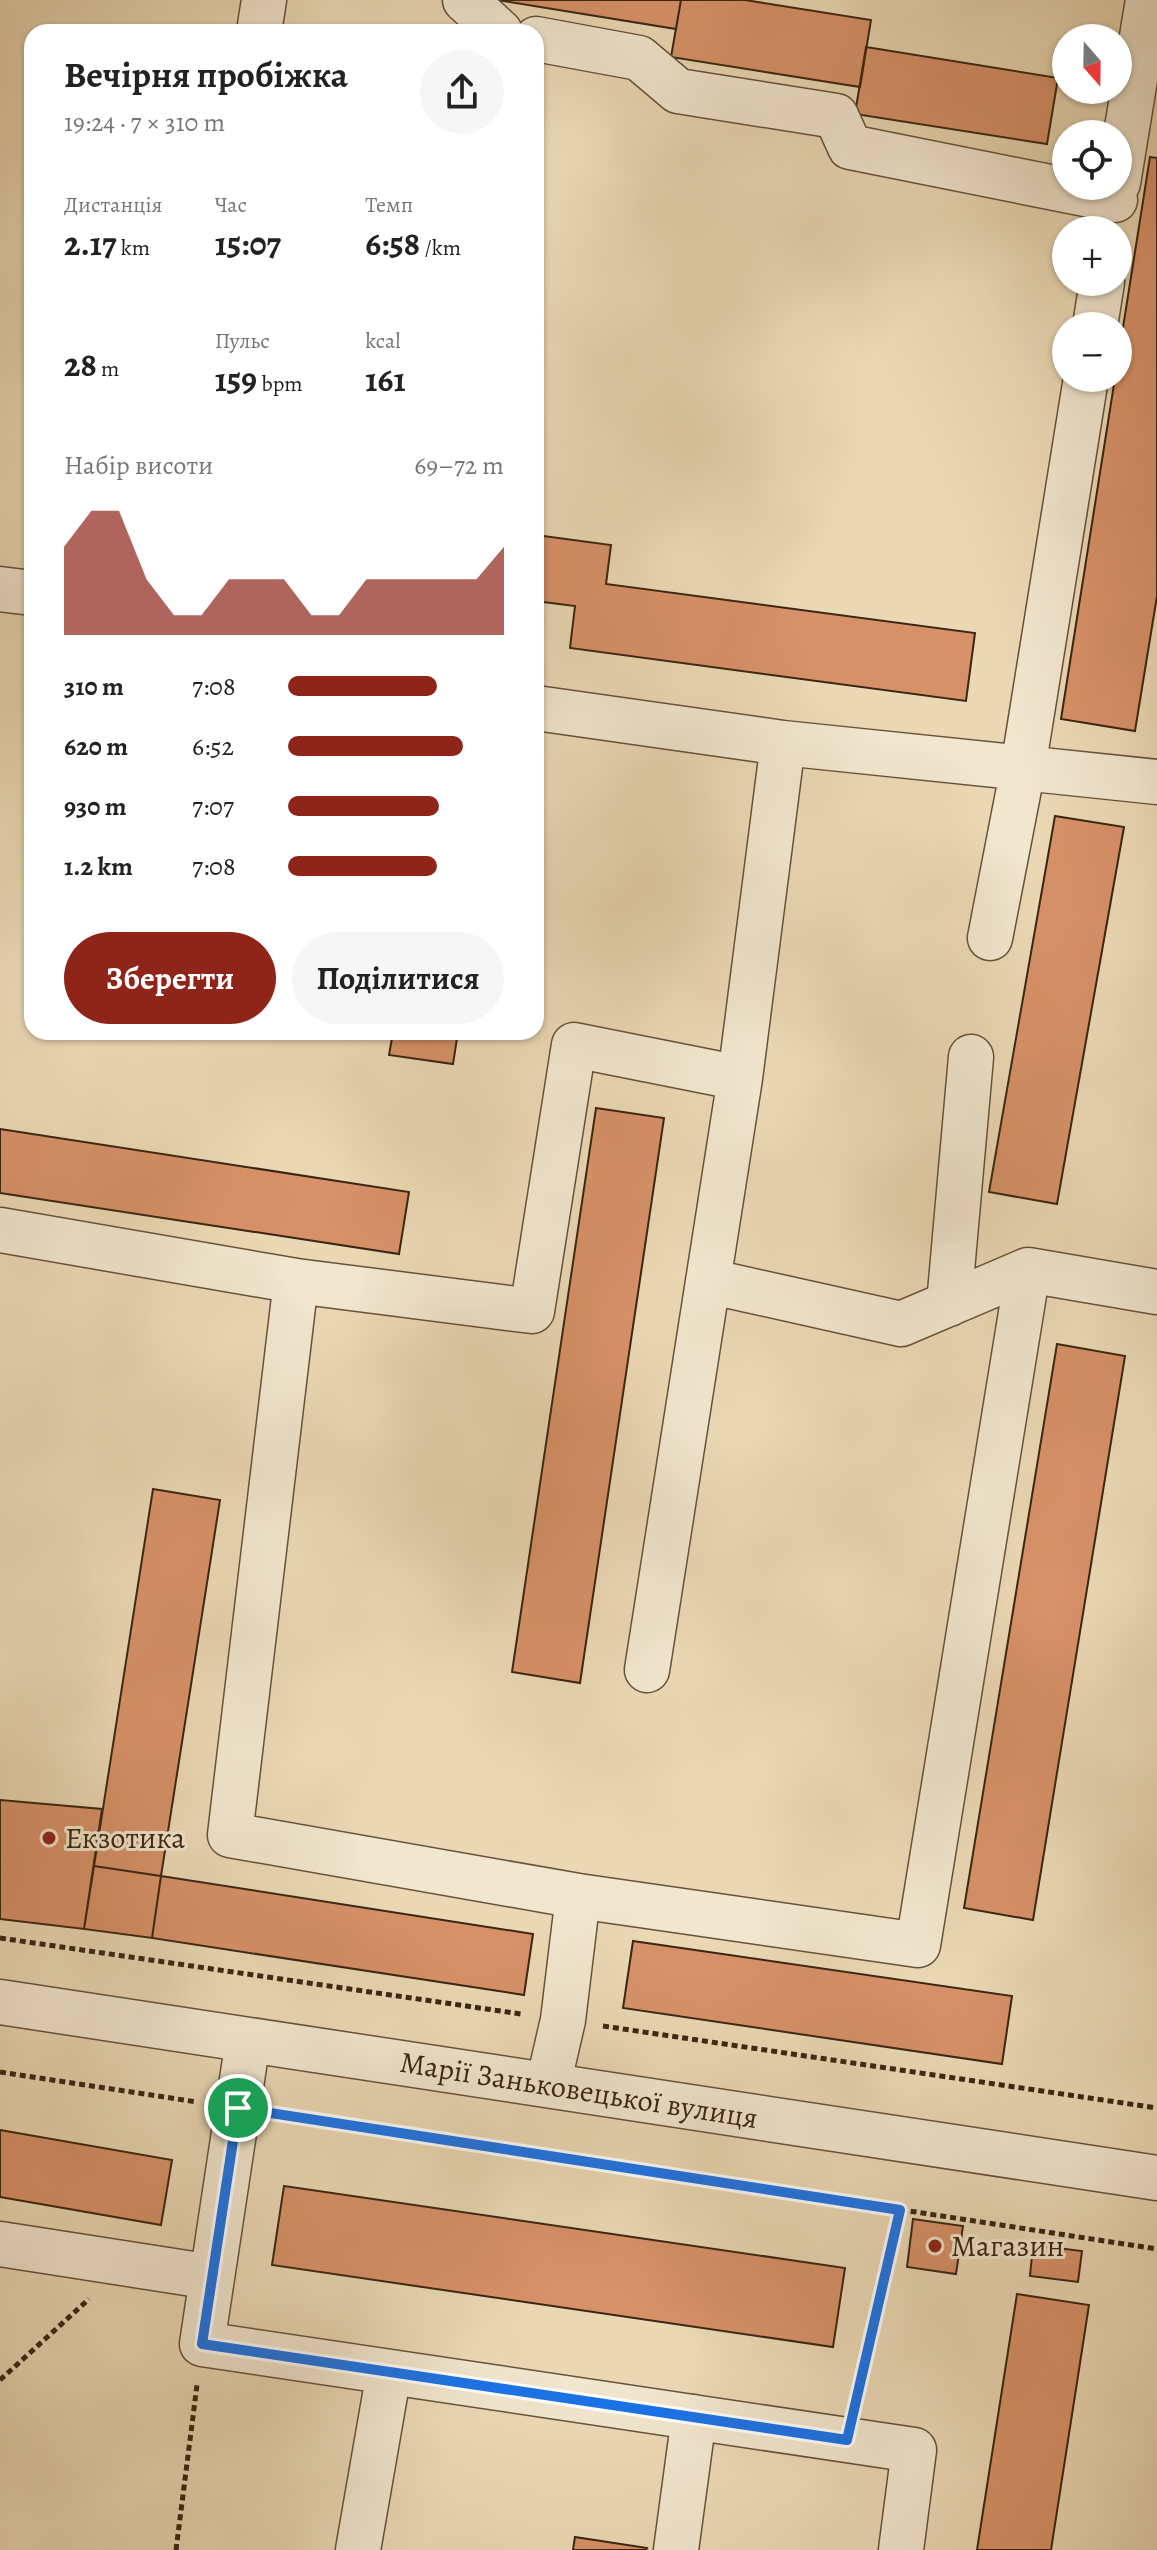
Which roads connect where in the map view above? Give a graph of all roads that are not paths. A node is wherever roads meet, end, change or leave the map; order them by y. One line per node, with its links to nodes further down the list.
1 (264, 0): 4 (street)
2 (465, 0): 5 (street)
3 (1148, 0): 7 (street)
4 (260, 24)
5 (491, 24)
6 (544, 40): 8 (street)
7 (1128, 120)
8 (1052, 187)
9 (1084, 392): 14 (street)
10 (0, 589): 11 (street)
11 (24, 592)
12 (544, 709): 13 (street)
13 (783, 743): 14 (street); 18 (street)
14 (1023, 768): 15 (street); 16 (street)
15 (1157, 782)
16 (990, 938)
17 (971, 1057): 24 (street)
18 (740, 1078): 21 (street); 22 (street)
19 (0, 1230): 21 (street)
20 (1028, 1270): 23 (street); 24 (street); 26 (street)
21 (296, 1281): 26 (street)
22 (708, 1281): 24 (street); 25 (street)
23 (1157, 1292)
24 (949, 1304)
25 (647, 1670)
26 (578, 1896): 29 (street)
27 (0, 2002): 28 (street, Марії Заньковецької вулиця)
28 (248, 2040): 29 (street, Марії Заньковецької вулиця); 32 (street)
29 (548, 2085): 30 (street, Марії Заньковецької вулиця)
30 (1157, 2178)
31 (0, 2244): 32 (street)
32 (212, 2277): 33 (street)
33 (389, 2372): 34 (street); 35 (street)
34 (694, 2417): 36 (street); 37 (street)
35 (358, 2550)
36 (676, 2550)
37 (901, 2550)

